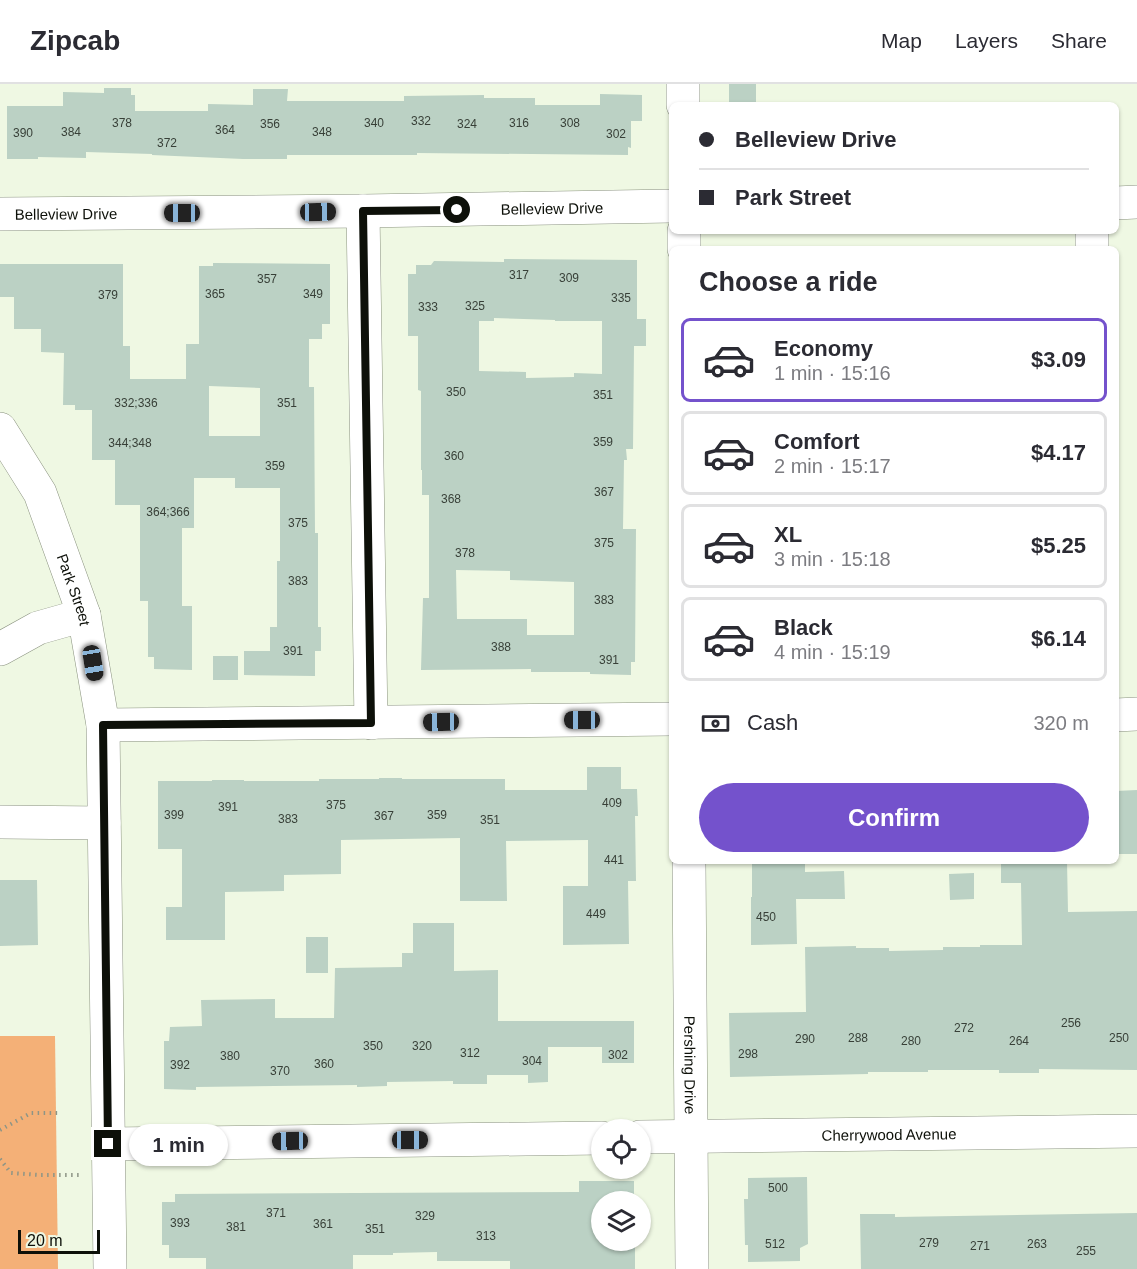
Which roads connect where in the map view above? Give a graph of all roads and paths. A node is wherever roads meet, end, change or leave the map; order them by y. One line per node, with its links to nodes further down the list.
1 (683, 84): 2 (street)
2 (683, 102)
3 (1137, 202): 4 (street)
4 (1119, 203)
5 (669, 206): 6 (street, Belleview Drive)
6 (363, 211): 7 (street, Belleview Drive); 14 (street)
7 (0, 214)
8 (0, 429): 9 (street, Park Street)
9 (84, 615): 10 (street); 15 (street, Park Street)
10 (0, 644)
11 (1137, 714): 12 (street)
12 (1119, 715)
13 (669, 719): 14 (street)
14 (371, 723): 15 (street)
15 (103, 725): 17 (street, Park Street)
16 (0, 822): 17 (street)
17 (104, 823): 25 (street, Park Street)
18 (689, 864): 23 (street, Pershing Drive)
19 (59, 1113): 20 (path)
20 (0, 1130)
21 (1137, 1131): 23 (street, Cherrywood Avenue)
22 (651, 1137): 23 (street, Cherrywood Avenue)
23 (691, 1137): 29 (street, Pershing Drive)
24 (591, 1138): 25 (street)
25 (108, 1144): 28 (street, Park Street)
26 (0, 1159): 27 (path)
27 (86, 1175)
28 (110, 1269)
29 (692, 1269)

